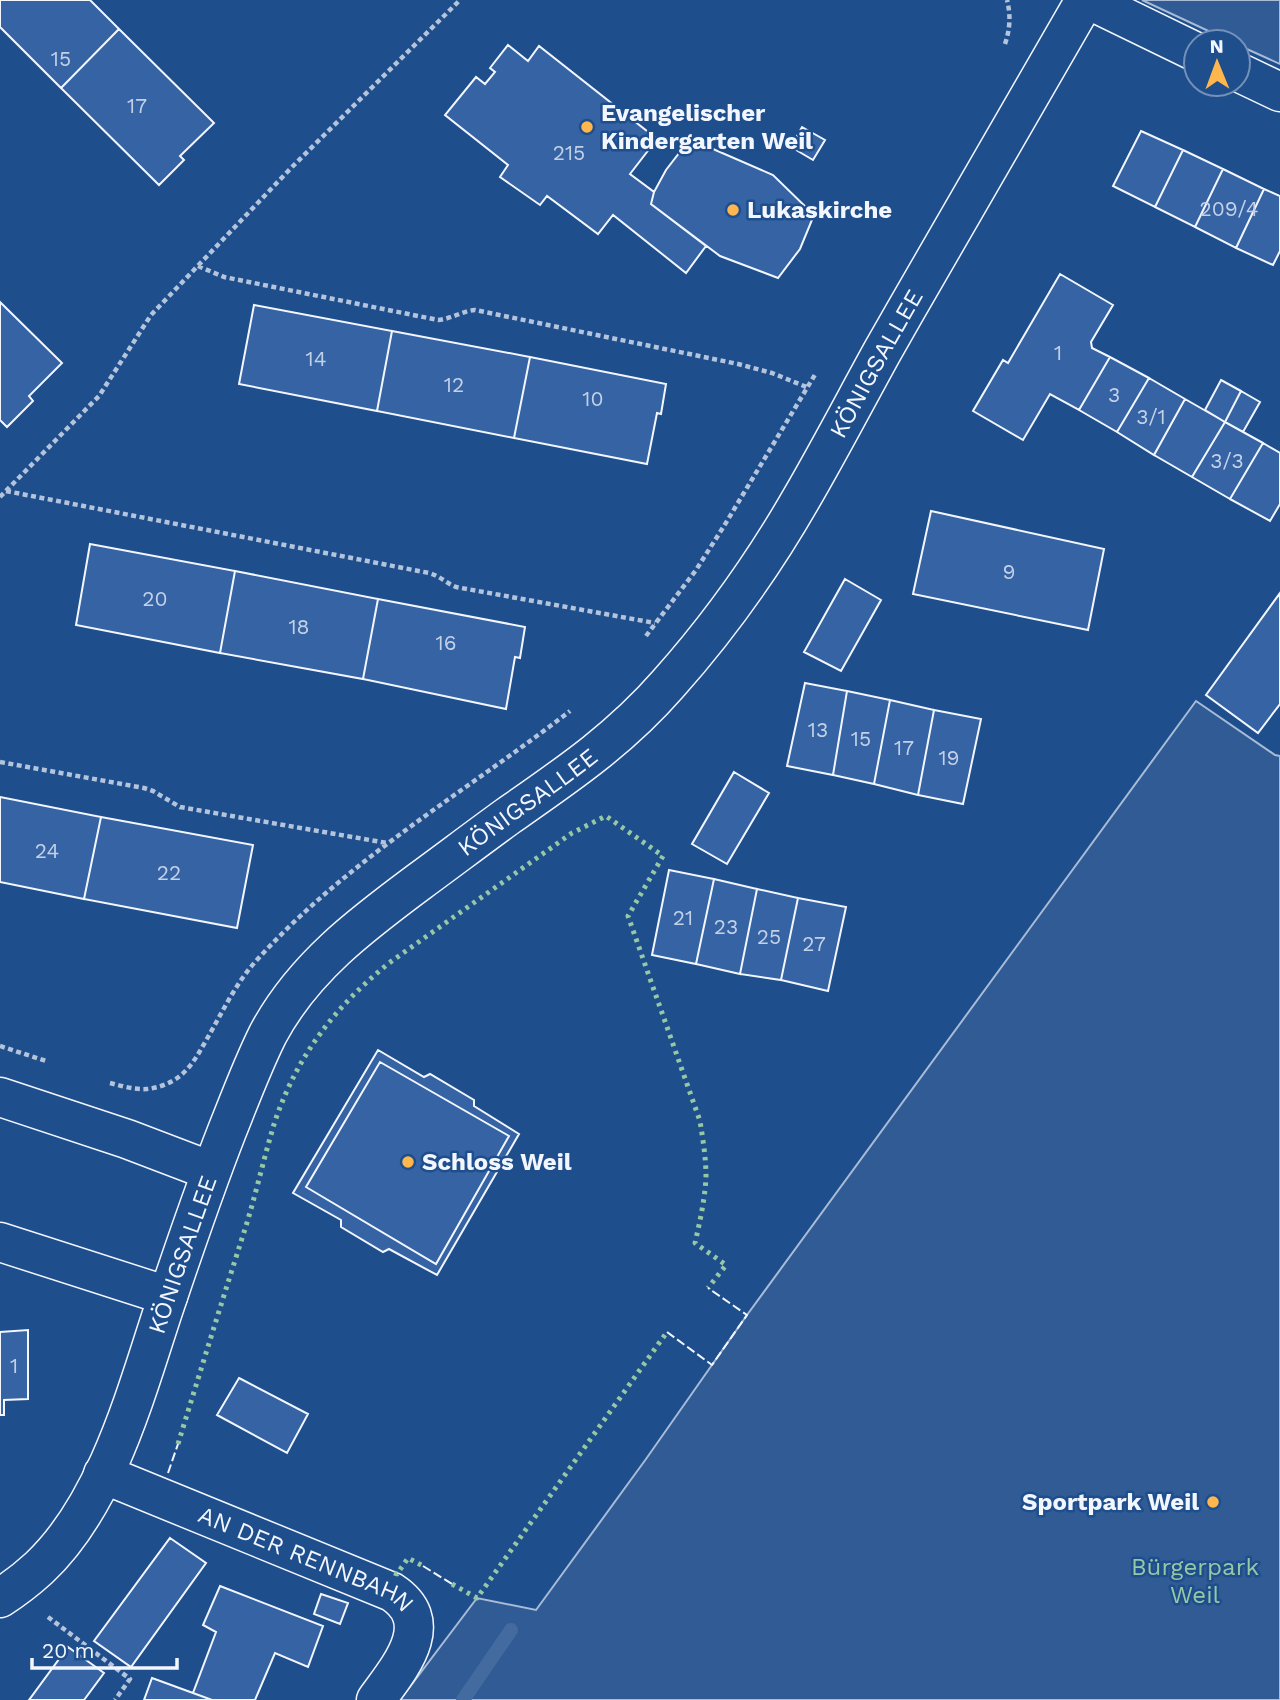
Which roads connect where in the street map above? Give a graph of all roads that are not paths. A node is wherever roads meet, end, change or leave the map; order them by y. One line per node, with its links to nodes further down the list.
1 (1087, 0): 2 (street); 6 (street, KÖNIGSALLEE)
2 (1182, 45)
3 (1252, 79): 4 (street)
4 (1280, 92)
5 (0, 1097): 6 (street)
6 (211, 1171): 8 (street, KÖNIGSALLEE)
7 (0, 1242): 8 (street)
8 (168, 1296): 9 (street, KÖNIGSALLEE)
9 (103, 1474): 10 (street, KÖNIGSALLEE); 11 (street, AN DER RENNBAHN)
10 (8, 1593)
11 (376, 1700)

